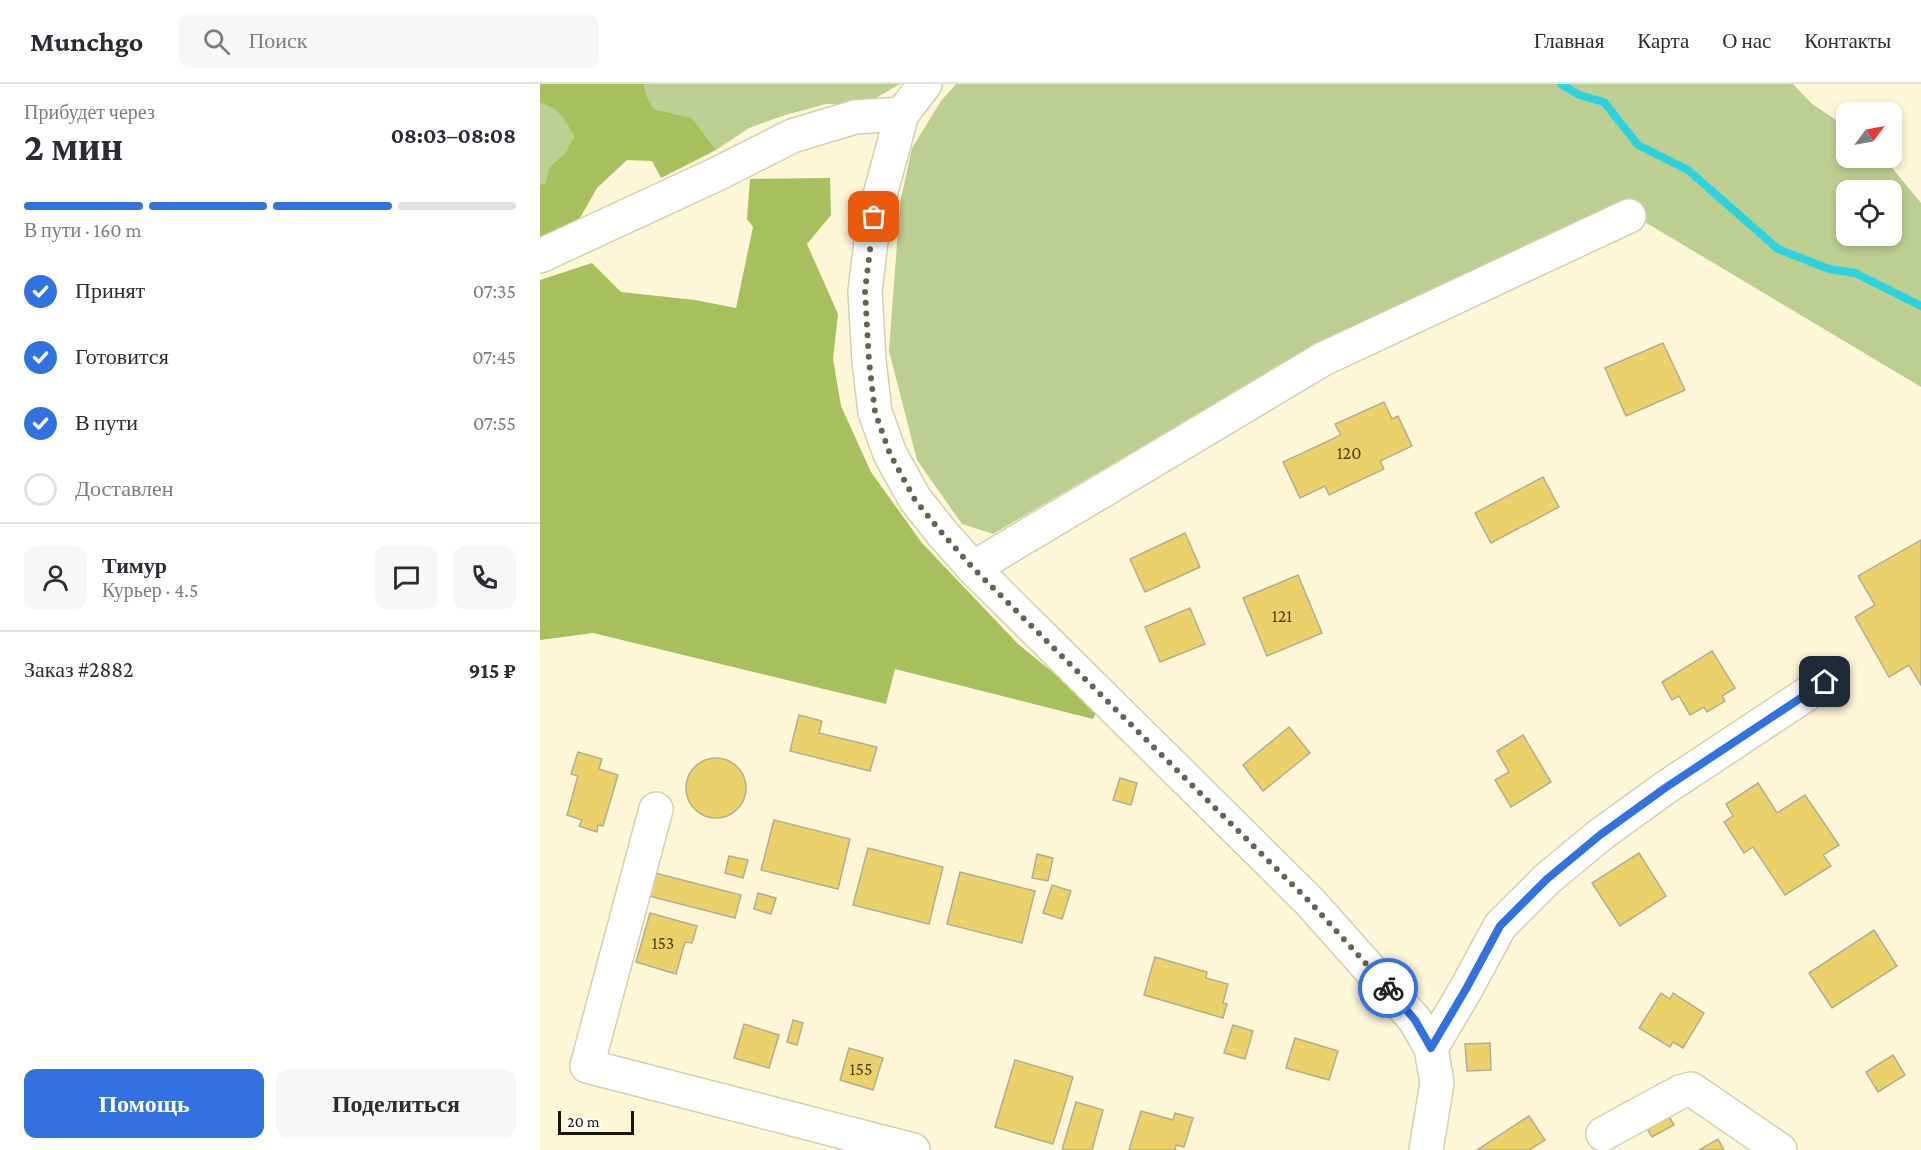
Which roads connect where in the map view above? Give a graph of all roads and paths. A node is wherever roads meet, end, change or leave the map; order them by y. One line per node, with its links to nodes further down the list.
1 (925, 84): 2 (street)
2 (902, 114): 4 (street); 5 (street)
3 (1629, 216): 5 (street)
4 (540, 256)
5 (973, 568): 8 (street)
6 (1825, 682): 8 (street)
7 (656, 809): 10 (street)
8 (1431, 1048): 11 (street)
9 (1603, 1134): 12 (street)
10 (913, 1150)
11 (1426, 1150)
12 (1780, 1150)

